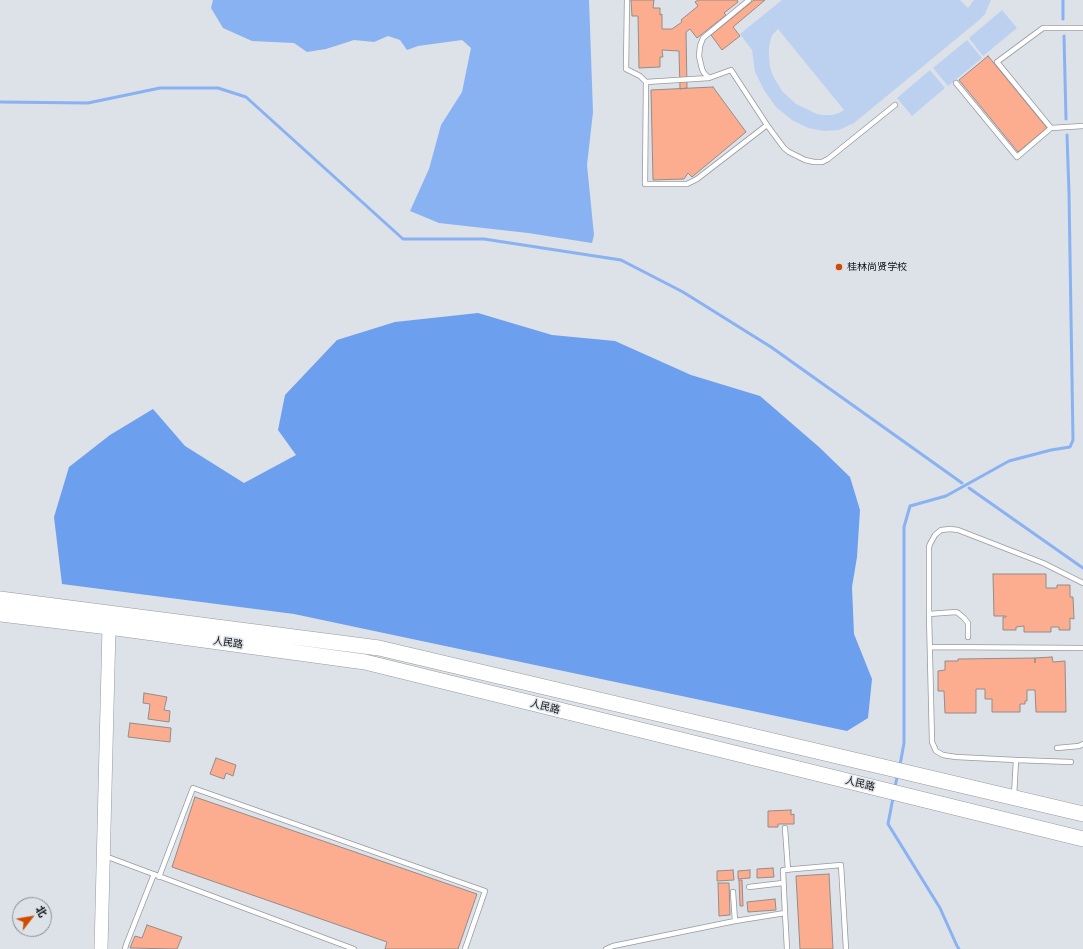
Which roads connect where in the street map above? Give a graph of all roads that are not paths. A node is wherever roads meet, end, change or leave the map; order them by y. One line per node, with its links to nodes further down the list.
1 (627, 0): 5 (lane)
2 (749, 0): 4 (lane)
3 (1083, 28): 10 (lane)
4 (709, 78): 5 (lane); 8 (lane)
5 (646, 82): 8 (lane)
6 (956, 83): 10 (lane)
7 (895, 105): 8 (lane)
8 (767, 125)
9 (1083, 126): 10 (lane)
10 (1051, 128)
11 (1083, 583): 14 (lane)
12 (0, 599): 23 (main road, 人民路)
13 (0, 614): 15 (main road, 人民路)
14 (930, 614): 16 (lane); 17 (lane)
15 (109, 627): 26 (main road, 人民路); 27 (street)
16 (968, 637)
17 (930, 646): 18 (lane); 21 (lane)
18 (1083, 648)
19 (1083, 744): 20 (lane)
20 (1057, 748)
21 (1016, 760): 22 (lane); 23 (lane)
22 (1071, 762)
23 (1014, 798): 24 (main road, 人民路)
24 (1083, 814)
25 (785, 828): 28 (lane)
26 (1083, 839)
27 (103, 856): 29 (lane); 36 (street)
28 (788, 870): 31 (lane); 42 (lane)
29 (154, 874): 30 (lane); 37 (lane)
30 (160, 877): 38 (lane); 39 (lane)
31 (783, 883): 32 (lane); 34 (lane)
32 (749, 887)
33 (733, 892): 35 (lane)
34 (785, 912): 35 (lane); 41 (lane)
35 (735, 921): 40 (lane)
36 (101, 949)
37 (125, 949)
38 (354, 949)
39 (465, 949)
40 (606, 949)
41 (787, 949)
42 (846, 949)

